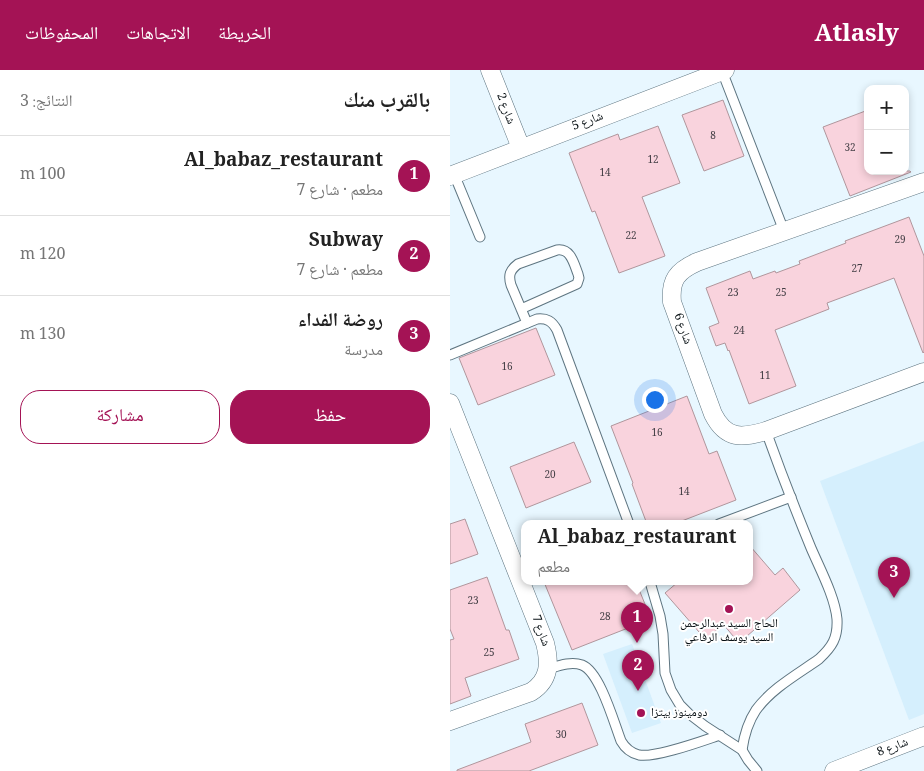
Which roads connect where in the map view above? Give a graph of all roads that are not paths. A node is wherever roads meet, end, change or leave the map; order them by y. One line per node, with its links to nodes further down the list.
1 (490, 70): 3 (street, شارع 2)
2 (724, 71): 3 (street, شارع 5); 6 (lane)
3 (520, 148): 4 (street, شارع 5)
4 (452, 175): 7 (lane)
5 (924, 182): 6 (street, شارع 6)
6 (784, 231): 13 (street, شارع 6)
7 (480, 236)
8 (522, 309): 8 (lane); 9 (lane)
9 (527, 323): 10 (lane); 15 (lane)
10 (450, 355)
11 (924, 372): 13 (street, شارع 6)
12 (450, 403): 17 (street, شارع 7)
13 (766, 430): 14 (lane)
14 (791, 497): 16 (lane); 24 (lane)
15 (628, 520)
16 (730, 520)
17 (521, 582)
18 (522, 585): 20 (street, شارع 7)
19 (651, 585): 22 (lane)
20 (548, 669): 21 (street); 22 (lane)
21 (450, 721)
22 (720, 736): 24 (lane)
23 (924, 736): 26 (street, شارع 8)
24 (742, 750): 25 (lane)
25 (757, 771)
26 (834, 771)

